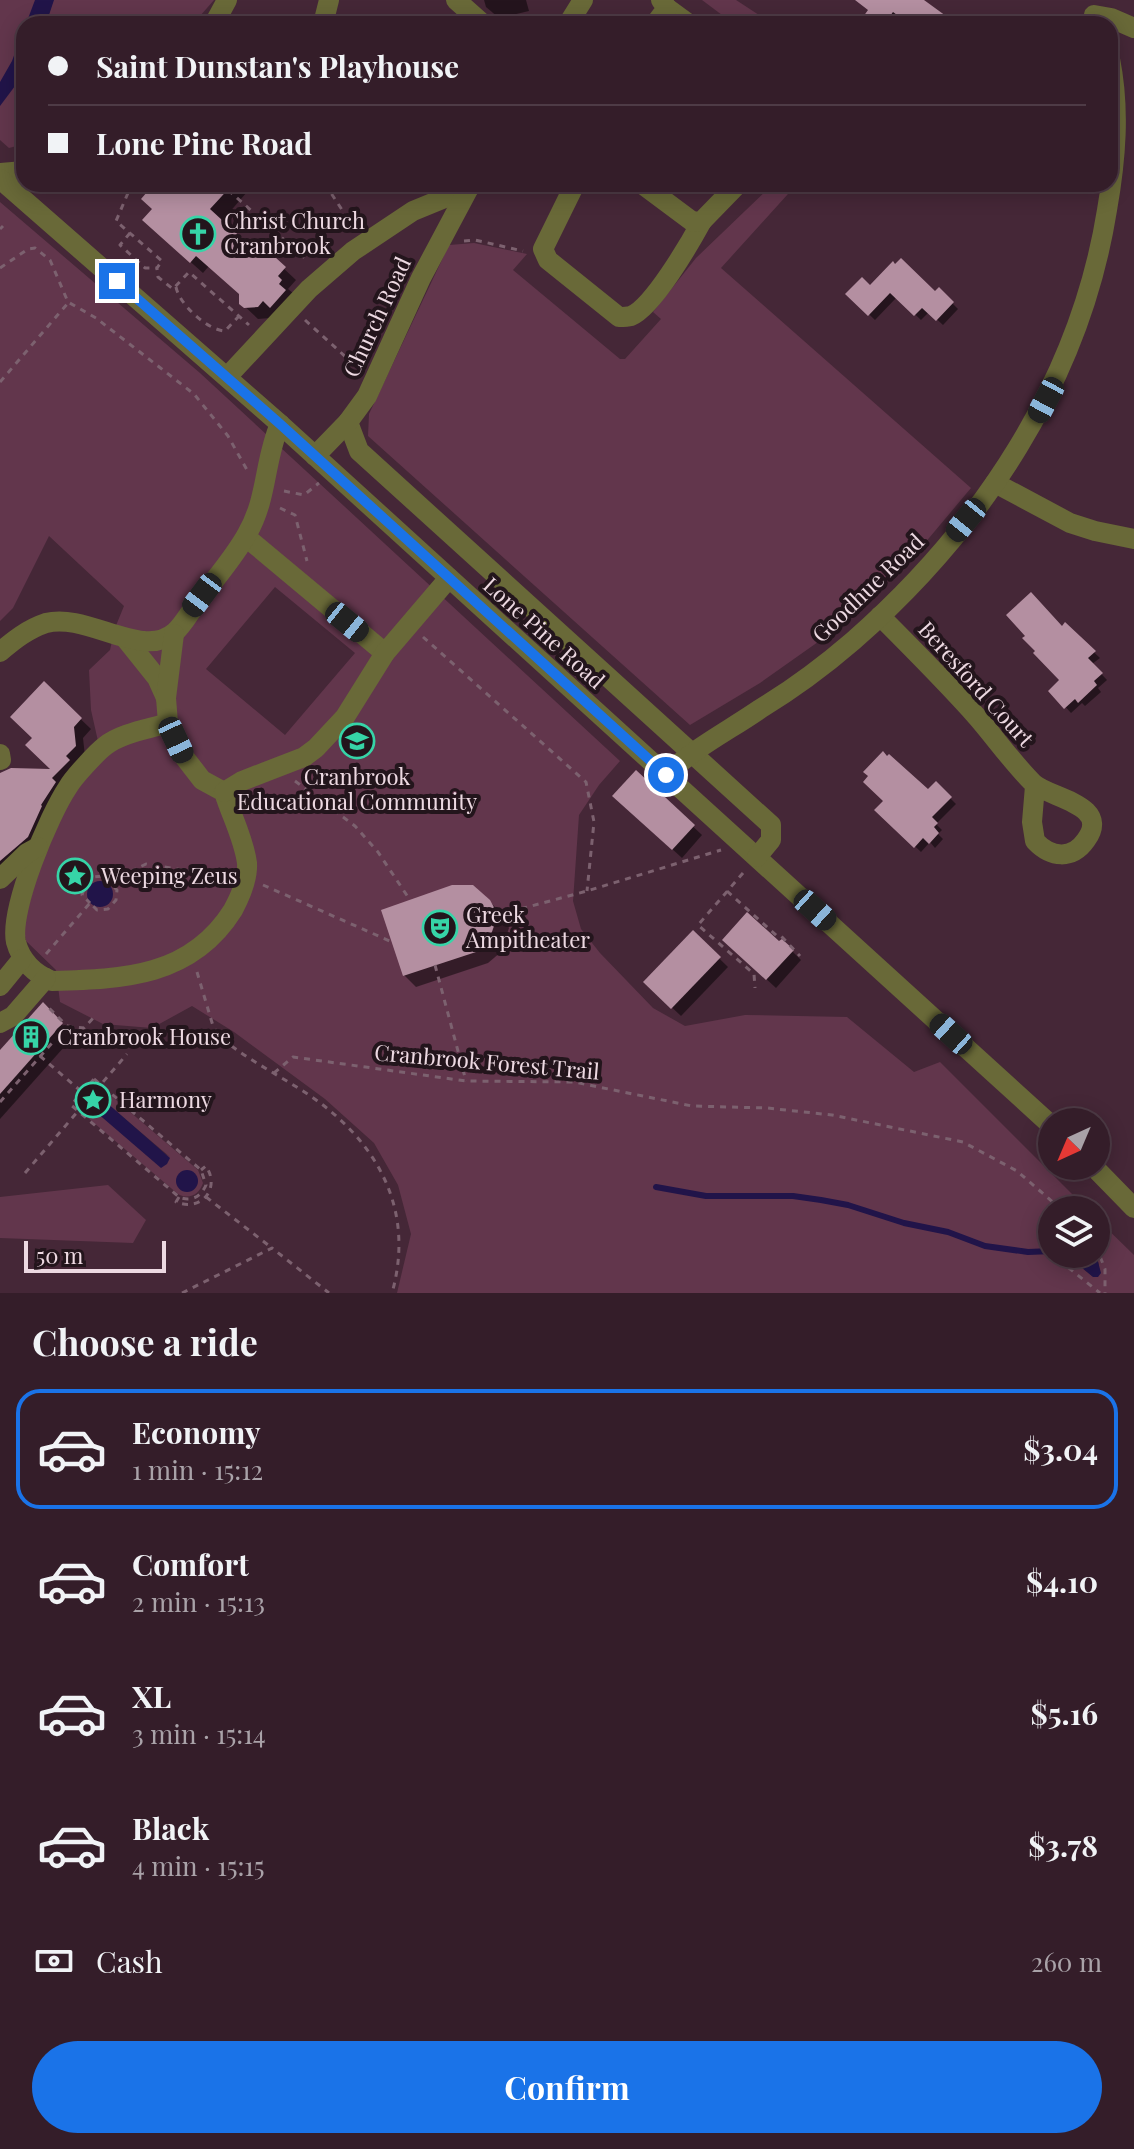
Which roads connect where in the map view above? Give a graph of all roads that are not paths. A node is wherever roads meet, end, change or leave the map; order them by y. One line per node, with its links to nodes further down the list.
1 (456, 0): 2 (street)
2 (474, 16)
3 (0, 179): 11 (street, Lone Pine Road)
4 (456, 192): 11 (street, Church Road)
5 (467, 192): 12 (street, Church Road)
6 (571, 192): 10 (street)
7 (653, 192): 10 (street)
8 (730, 192): 10 (street)
9 (1110, 192): 17 (street, Goodhue Road)
10 (702, 221)
11 (227, 377): 13 (street, Lone Pine Road)
12 (348, 422): 14 (street); 15 (street, Church Road)
13 (280, 424): 15 (street, Lone Pine Road); 18 (street)
14 (359, 451): 16 (street); 28 (street)
15 (315, 456): 16 (street, Lone Pine Road)
16 (326, 476): 20 (street, Lone Pine Road)
17 (995, 483): 19 (street); 21 (street, Goodhue Road)
18 (246, 537): 22 (street); 25 (street)
19 (1134, 539)
20 (449, 578): 25 (street); 29 (street, Lone Pine Road)
21 (880, 616): 28 (street, Goodhue Road); 30 (street, Beresford Court)
22 (174, 634): 23 (street); 26 (street)
23 (125, 638): 24 (street); 26 (street)
24 (1, 653)
25 (385, 653): 31 (street)
26 (166, 698): 27 (street)
27 (168, 723): 31 (street); 32 (street)
28 (691, 753): 29 (street, Goodhue Road); 33 (street)
29 (666, 775): 33 (street, Lone Pine Road)
30 (1035, 786)
31 (224, 792): 35 (street)
32 (38, 847): 34 (street); 35 (street)
33 (751, 864): 38 (street, Lone Pine Road)
34 (0, 879)
35 (34, 975): 36 (street); 37 (street)
36 (0, 986)
37 (0, 1023)
38 (1038, 1114)
39 (1107, 1180): 40 (street)
40 (1134, 1208)

